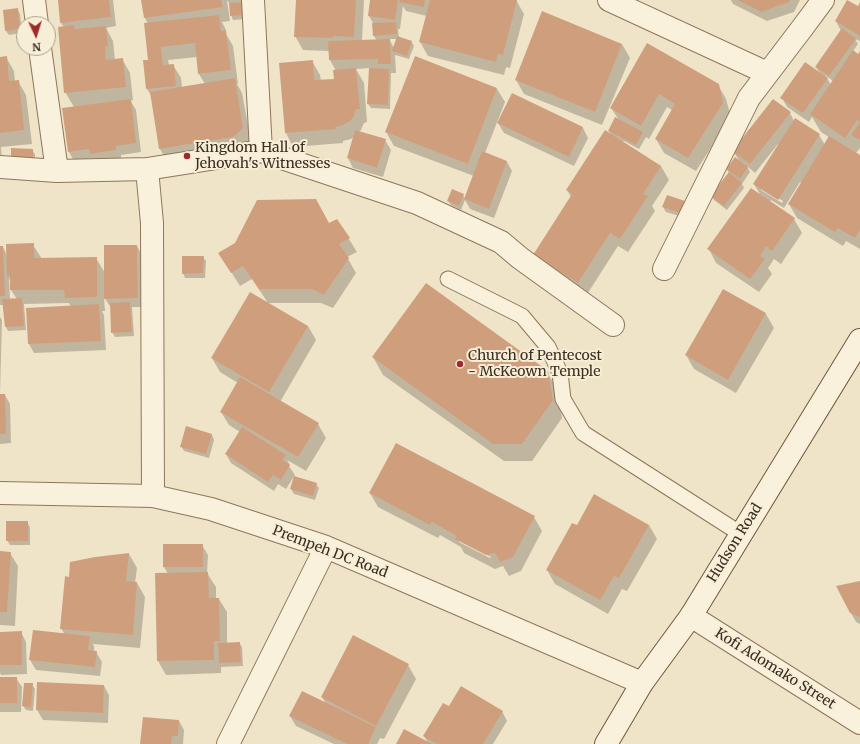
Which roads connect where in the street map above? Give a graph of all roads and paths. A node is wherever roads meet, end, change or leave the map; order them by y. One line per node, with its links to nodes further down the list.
1 (34, 0): 5 (street)
2 (254, 0): 8 (street)
3 (609, 0): 7 (street)
4 (823, 0): 7 (street)
5 (36, 16)
6 (41, 56): 11 (street)
7 (767, 73): 12 (street)
8 (261, 151): 10 (street); 14 (street)
9 (0, 167): 11 (street)
10 (147, 169): 11 (street); 17 (street)
11 (57, 170)
12 (664, 269)
13 (448, 279): 18 (lane)
14 (613, 325)
15 (860, 340): 18 (street, Hudson Road)
16 (0, 493): 17 (street, Prempeh DC Road)
17 (153, 496): 19 (street, Prempeh DC Road)
18 (741, 534): 20 (street, Hudson Road)
19 (326, 547): 21 (street, Prempeh DC Road); 23 (street)
20 (691, 616): 21 (street, Hudson Road); 22 (street, Kofi Adomako Street)
21 (642, 683): 24 (street, Hudson Road)
22 (860, 723)
23 (228, 744)
24 (606, 744)

